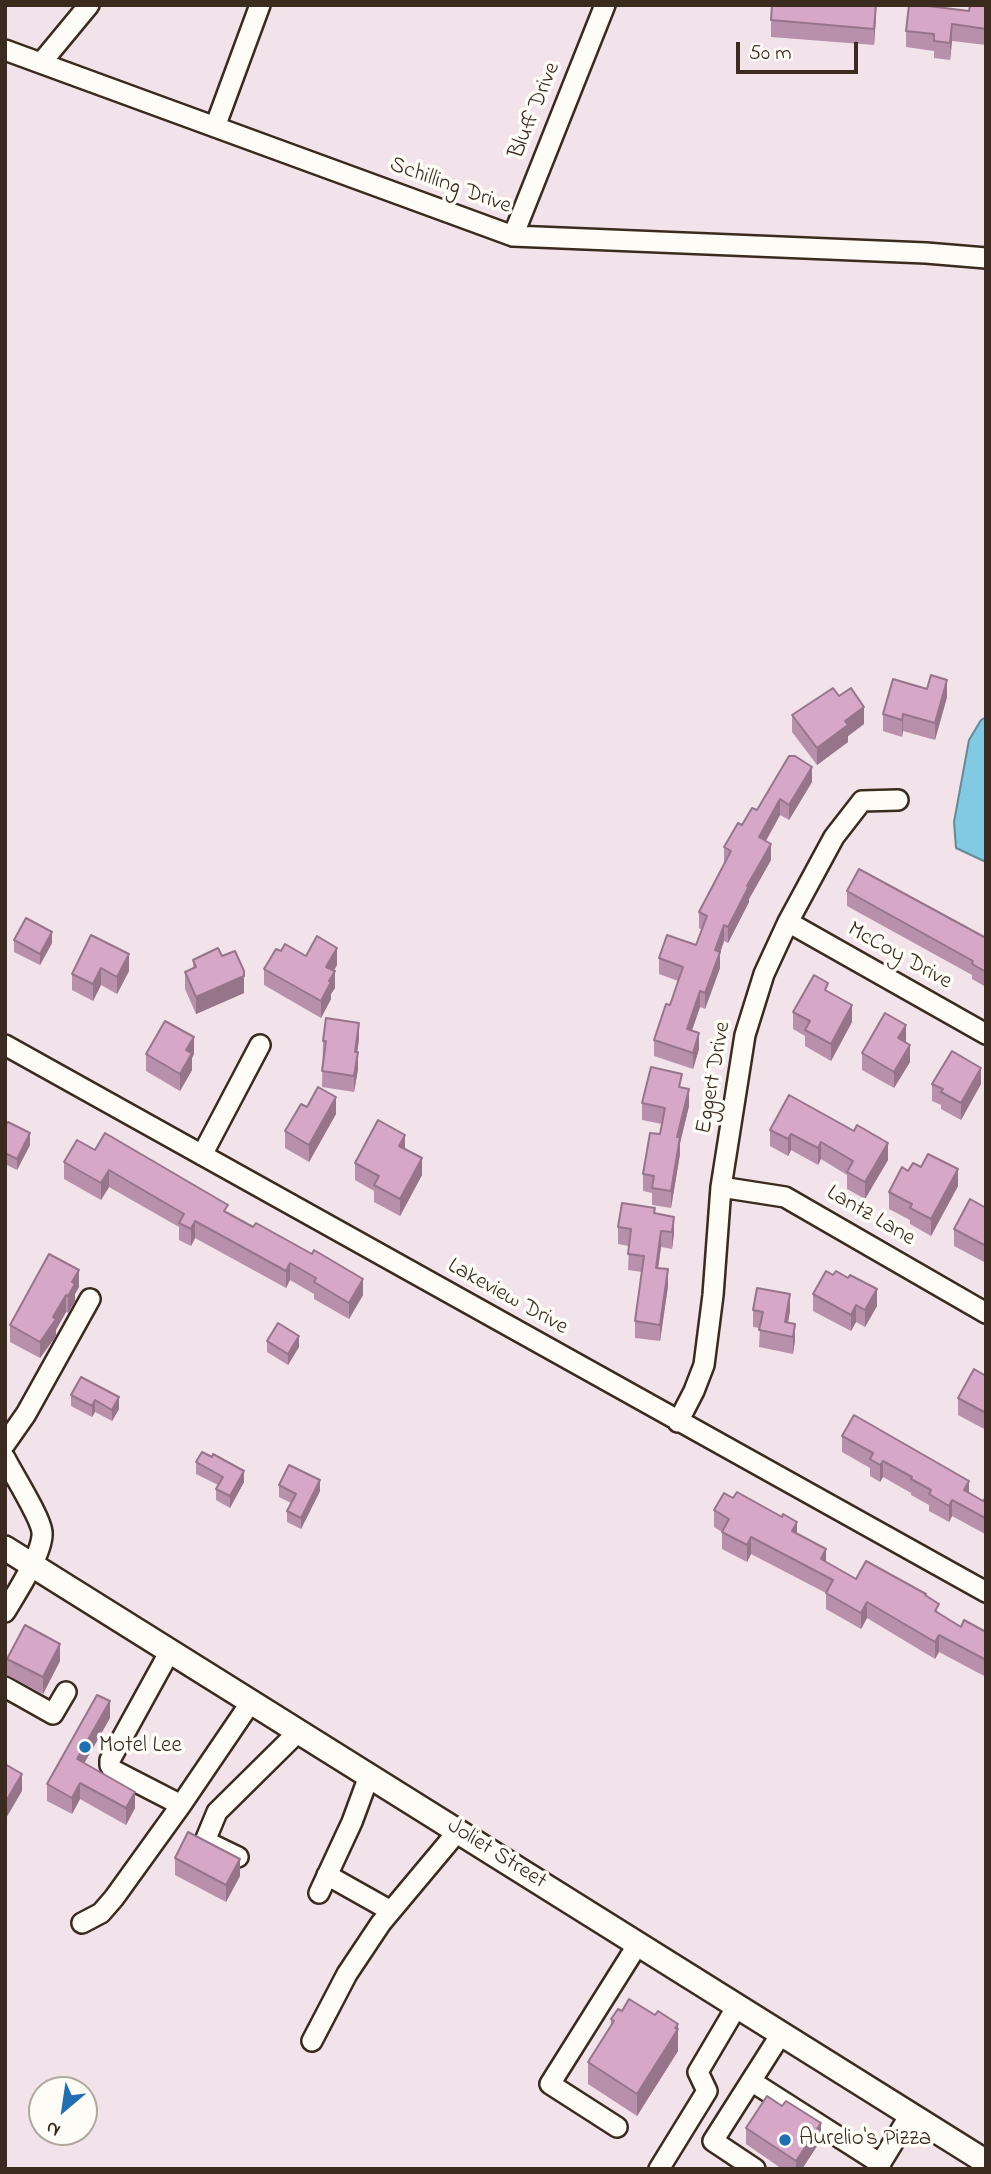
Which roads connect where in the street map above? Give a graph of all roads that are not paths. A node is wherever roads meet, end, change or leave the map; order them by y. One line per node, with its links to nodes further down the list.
1 (89, 5): 5 (street)
2 (260, 5): 6 (street)
3 (605, 5): 7 (street, Bluff Drive)
4 (5, 50): 5 (street, Schilling Drive)
5 (41, 63): 6 (street, Schilling Drive)
6 (215, 127): 7 (street, Schilling Drive)
7 (513, 236): 8 (street, Schilling Drive)
8 (986, 258)
9 (898, 800): 10 (street, Eggert Drive)
10 (788, 922): 11 (street, McCoy Drive); 15 (street, Eggert Drive)
11 (986, 1034)
12 (5, 1045): 14 (street, Lakeview Drive)
13 (260, 1045): 14 (street)
14 (202, 1155): 18 (street, Lakeview Drive)
15 (721, 1186): 17 (street, Lantz Lane); 18 (street, Eggert Drive)
16 (90, 1299): 19 (street)
17 (986, 1312)
18 (678, 1422): 23 (street, Lakeview Drive)
19 (5, 1444)
20 (5, 1458): 22 (street)
21 (5, 1548): 22 (main road, Joliet Street)
22 (32, 1565): 24 (street); 25 (main road, Joliet Street)
23 (986, 1592)
24 (5, 1612)
25 (170, 1651): 28 (main road, Joliet Street); 31 (street)
26 (5, 1687): 27 (street)
27 (66, 1692)
28 (251, 1702): 29 (main road, Joliet Street); 31 (street)
29 (299, 1731): 30 (main road, Joliet Street); 33 (street)
30 (369, 1776): 32 (main road, Joliet Street); 34 (street)
31 (181, 1805): 35 (street)
32 (458, 1831): 34 (street); 36 (main road, Joliet Street)
33 (238, 1857)
34 (391, 1911): 39 (street)
35 (82, 1923)
36 (638, 1944): 37 (main road, Joliet Street); 42 (street)
37 (737, 2006): 38 (main road, Joliet Street); 45 (street)
38 (781, 2034): 40 (street); 41 (main road, Joliet Street)
39 (312, 2041)
40 (751, 2081): 44 (street); 46 (street)
41 (910, 2115): 43 (main road, Joliet Street); 44 (street)
42 (617, 2127)
43 (986, 2162)
44 (879, 2166)
45 (659, 2169)
46 (755, 2169)

